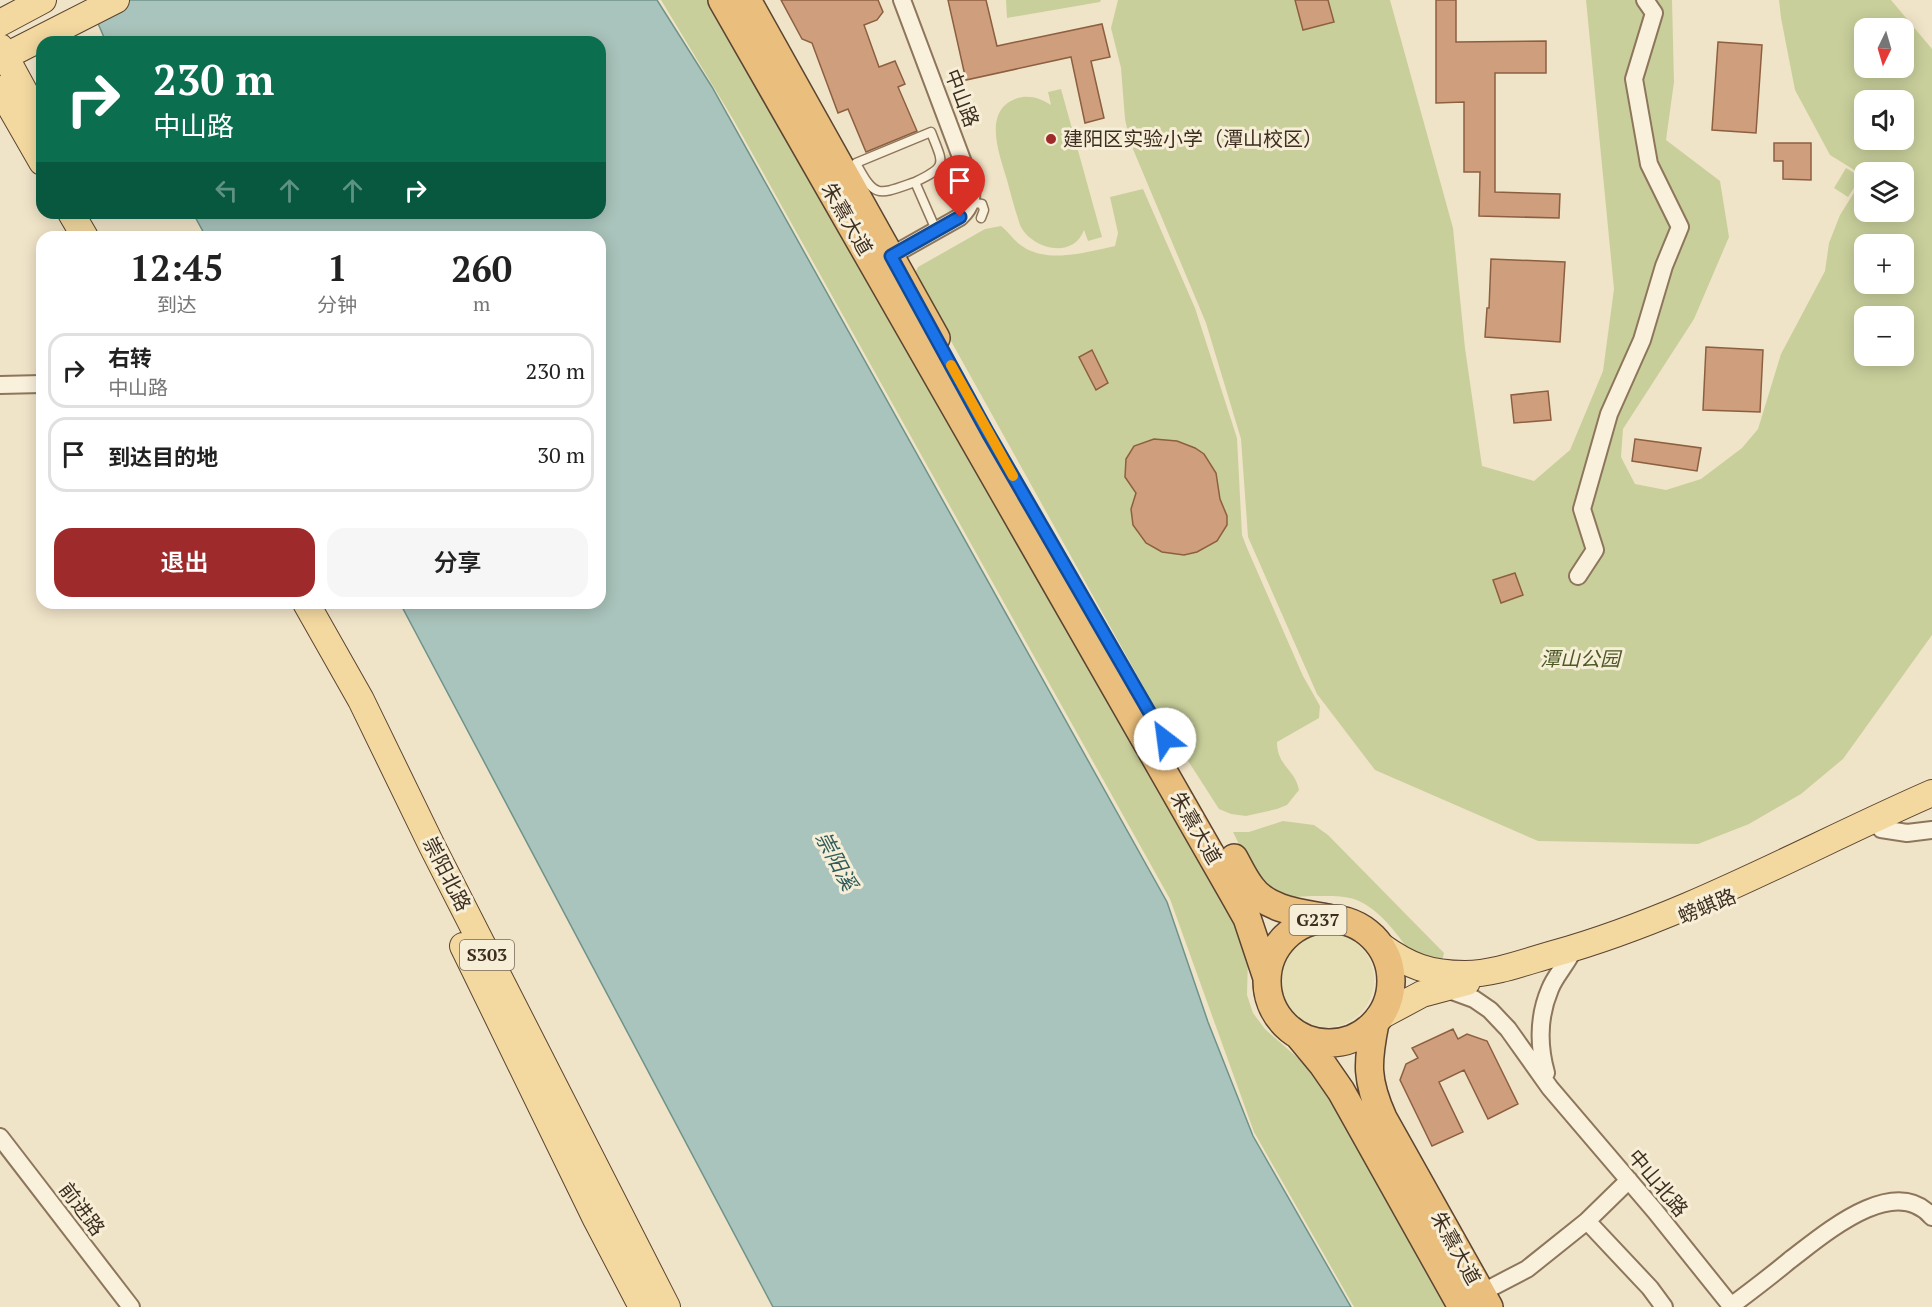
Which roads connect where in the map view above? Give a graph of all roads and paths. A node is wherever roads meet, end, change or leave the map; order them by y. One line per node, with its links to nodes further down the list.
1 (116, 0): 8 (main road)
2 (722, 0): 16 (highway, 朱熹大道 / G237)
3 (747, 0): 16 (highway, 朱熹大道 / G237)
4 (902, 0): 15 (street, 中山路)
5 (1645, 0): 19 (street)
6 (37, 3): 7 (main road)
7 (0, 23)
8 (46, 36)
9 (36, 40): 10 (main road)
10 (2, 54): 12 (main road)
11 (0, 89): 13 (main road)
12 (36, 114)
13 (36, 152)
14 (915, 182): 14 (lane); 15 (lane)
15 (936, 230): 16 (street, 中山路)
16 (882, 261): 24 (highway, 朱熹大道 / G237); 28 (highway, 朱熹大道 / G237)
17 (36, 384): 18 (street)
18 (0, 385)
19 (1578, 576)
20 (293, 609): 39 (main road, 崇阳北路 / S303)
21 (309, 609): 40 (main road, 崇阳北路 / S303)
22 (1911, 811): 23 (street); 26 (main road, 螃蜞路); 27 (main road)
23 (1932, 830)
24 (1328, 918): 25 (highway, G237); 28 (highway, G237)
25 (1381, 946): 27 (main road); 30 (highway, G237)
26 (1570, 956): 27 (main road, 螃蜞路); 32 (street)
27 (1507, 970): 29 (main road)
28 (1266, 975): 31 (highway, G237)
29 (1443, 987): 30 (main road); 32 (street, 中山北路)
30 (1377, 1020): 31 (highway); 37 (highway, 朱熹大道 / G237)
31 (1299, 1036): 37 (highway, 朱熹大道 / G237)
32 (1550, 1088): 34 (street, 中山北路)
33 (0, 1137): 38 (street, 前进路)
34 (1629, 1180): 36 (street); 42 (street, 中山北路)
35 (1932, 1217): 42 (street)
36 (1587, 1221): 37 (street); 41 (street)
37 (1477, 1302)
38 (130, 1307)
39 (642, 1307)
40 (667, 1307)
41 (1664, 1307)
42 (1731, 1307)

